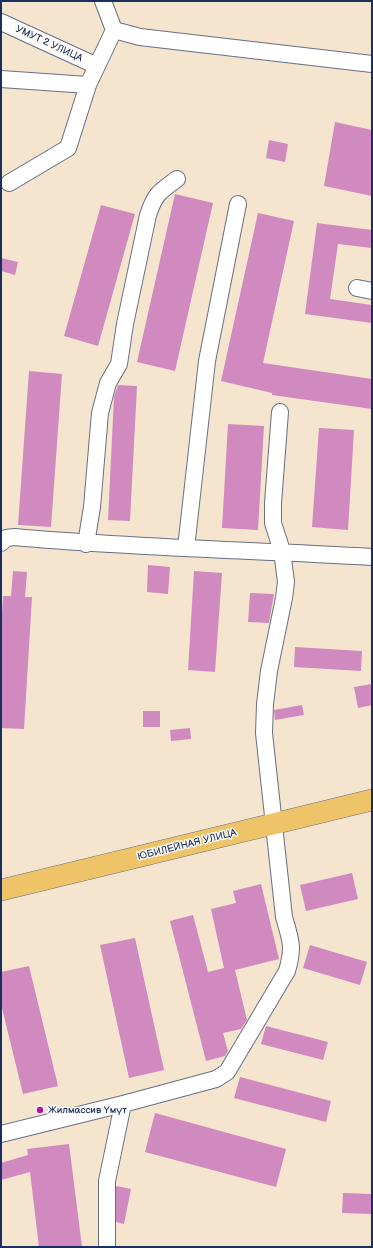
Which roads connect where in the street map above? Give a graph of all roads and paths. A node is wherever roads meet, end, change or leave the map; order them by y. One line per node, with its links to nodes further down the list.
1 (102, 1): 3 (street)
2 (1, 22): 5 (street, УМУТ 2 УЛИЦА)
3 (114, 30): 4 (street); 5 (street)
4 (372, 64)
5 (97, 66): 7 (street)
6 (1, 79): 7 (street)
7 (88, 85): 9 (street)
8 (177, 179): 13 (street)
9 (9, 183)
10 (238, 204): 14 (street)
11 (280, 412): 15 (street)
12 (1, 543): 13 (street)
13 (86, 544): 14 (street)
14 (186, 548): 15 (street)
15 (282, 551): 16 (street); 18 (street)
16 (372, 557)
17 (372, 800): 18 (main road, ЮБИЛЕЙНАЯ УЛИЦА)
18 (275, 824): 19 (main road, ЮБИЛЕЙНАЯ УЛИЦА); 20 (street)
19 (1, 890)
20 (123, 1104): 21 (street); 22 (street)
21 (1, 1134)
22 (107, 1247)

